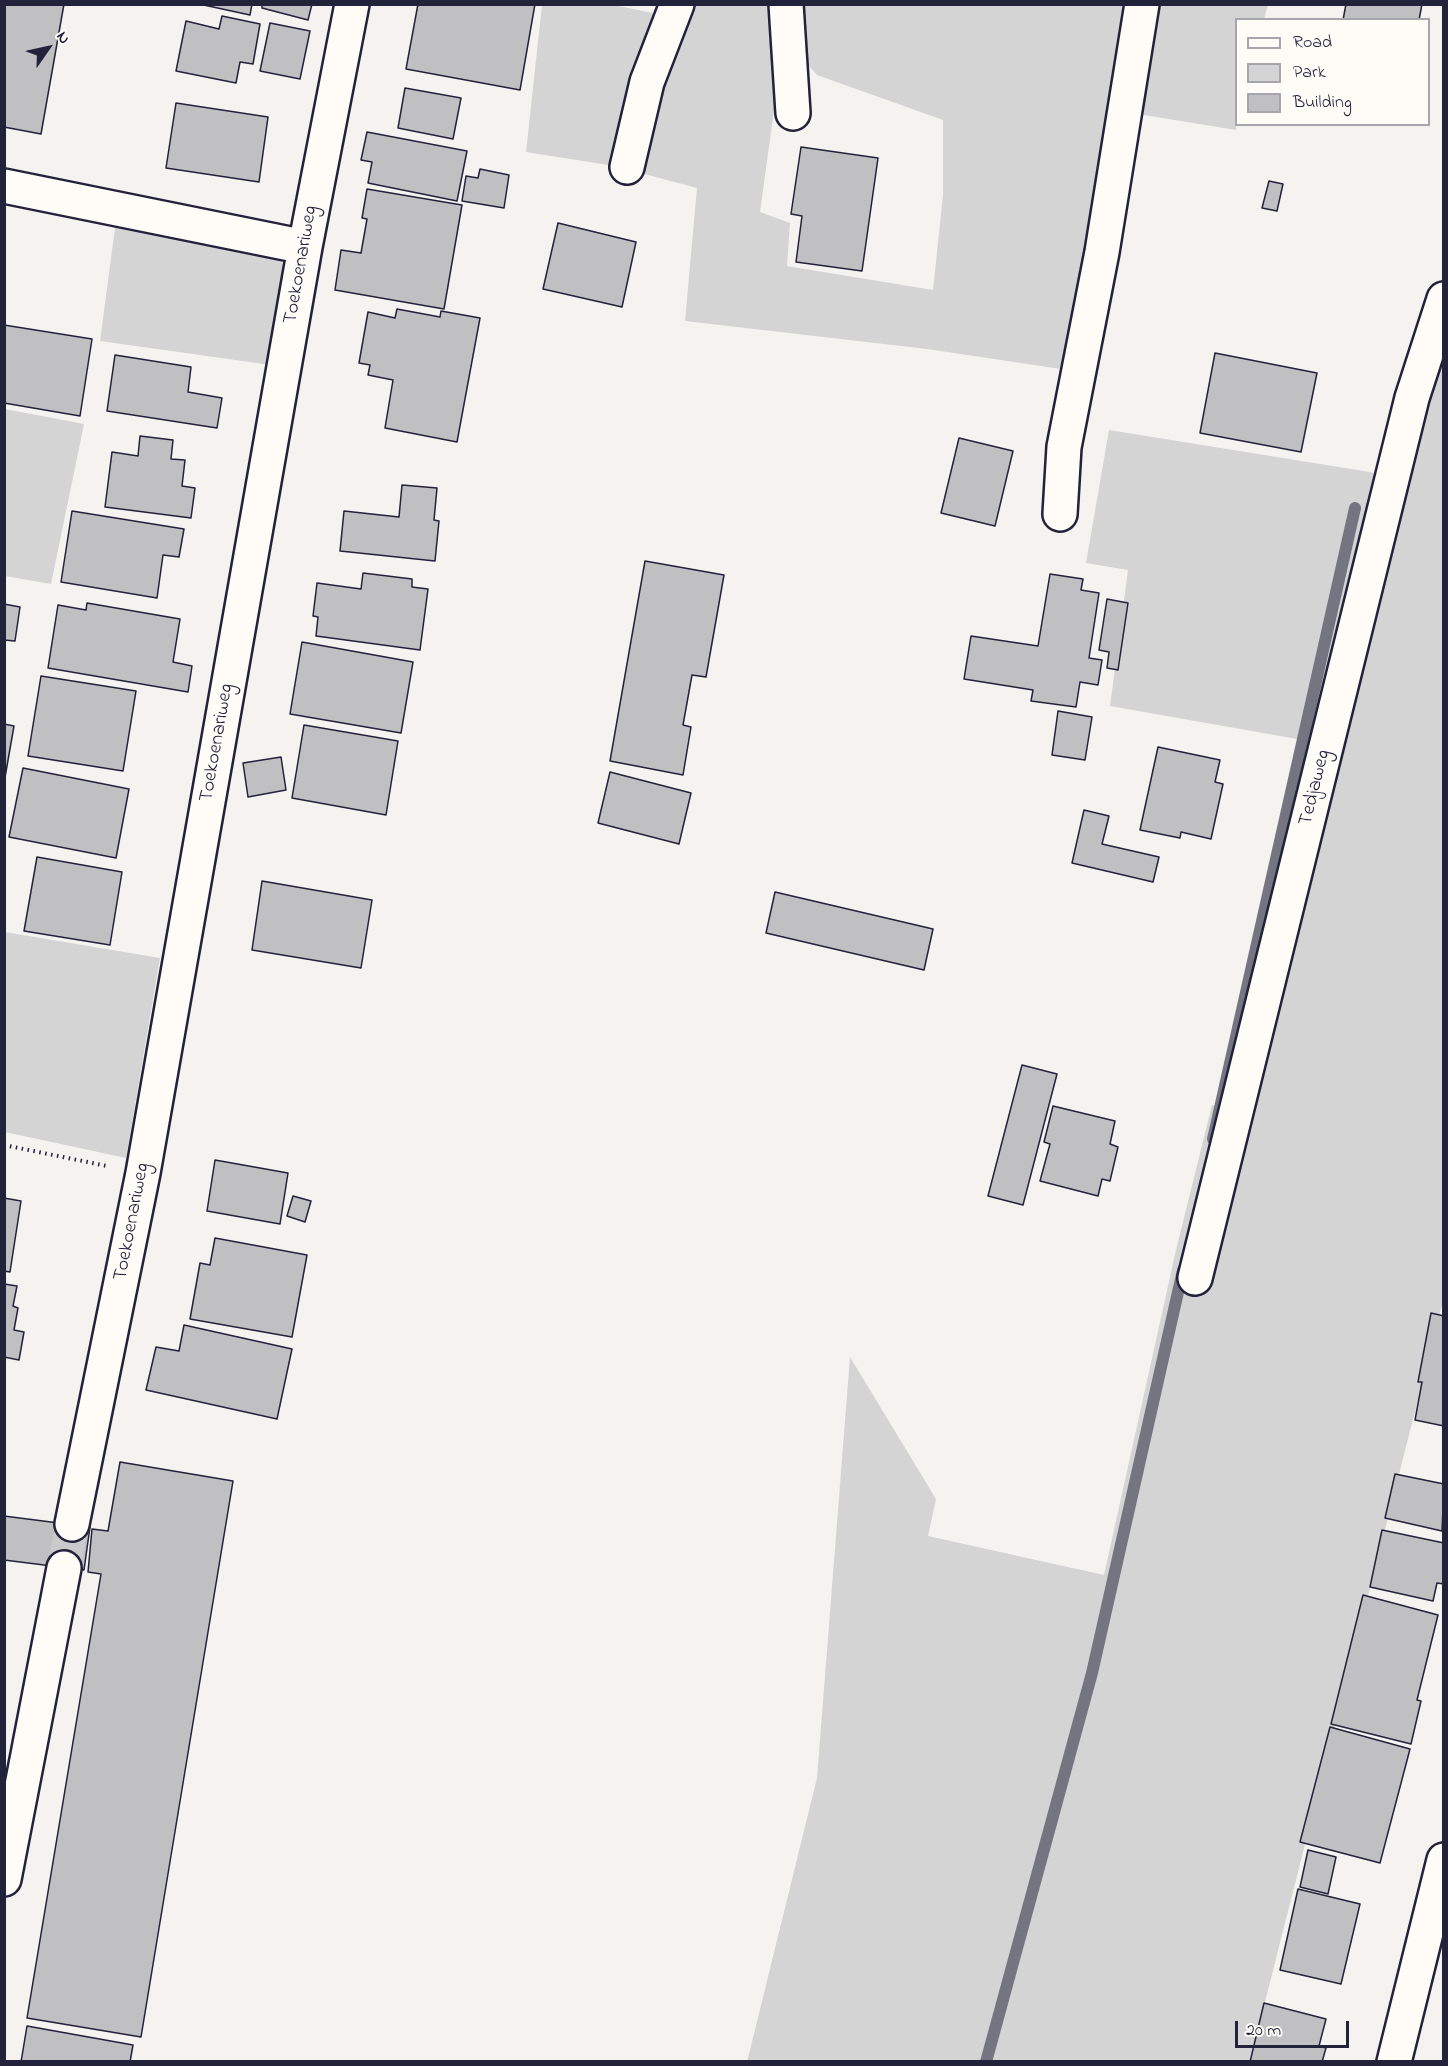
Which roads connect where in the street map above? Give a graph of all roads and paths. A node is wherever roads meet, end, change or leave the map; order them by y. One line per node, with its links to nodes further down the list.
1 (352, 4): 8 (street, Toekoenariweg)
2 (677, 4): 6 (street)
3 (786, 4): 5 (street)
4 (1142, 4): 10 (street)
5 (793, 113)
6 (627, 167)
7 (4, 186): 8 (street)
8 (305, 247): 12 (street, Toekoenariweg)
9 (1443, 299): 13 (street, Tedjaweg)
10 (1060, 514)
11 (4, 1145): 12 (path)
12 (143, 1173): 14 (street, Toekoenariweg)
13 (1195, 1278)
14 (72, 1524)
15 (64, 1568): 17 (street)
16 (1443, 1860): 18 (street)
17 (4, 1879)
18 (1394, 2061)

